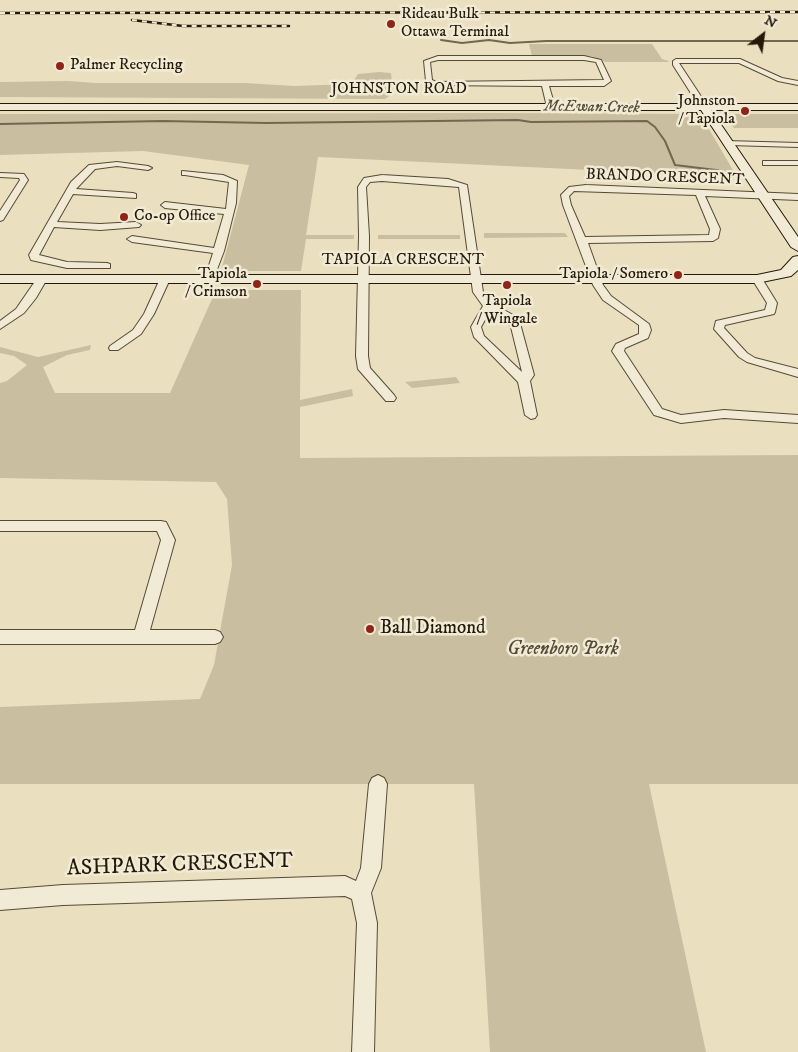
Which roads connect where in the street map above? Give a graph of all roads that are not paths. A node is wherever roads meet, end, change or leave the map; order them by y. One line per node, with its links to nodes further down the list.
1 (798, 83): 5 (street)
2 (545, 84): 2 (street); 4 (street)
3 (0, 107): 4 (street, JOHNSTON ROAD)
4 (550, 107): 5 (street, JOHNSTON ROAD)
5 (704, 107): 6 (street, JOHNSTON ROAD); 7 (street)
6 (798, 107)
7 (729, 144): 8 (street); 17 (street)
8 (798, 145)
9 (766, 163): 10 (street)
10 (798, 163)
11 (148, 168): 14 (street)
12 (185, 173): 20 (street)
13 (0, 175): 21 (street)
14 (70, 191): 16 (street); 22 (street)
15 (700, 194): 17 (street, BRANDO CRESCENT); 25 (street); 25 (street, BRANDO CRESCENT)
16 (133, 196)
17 (764, 197): 18 (street, BRANDO CRESCENT); 26 (street)
18 (798, 197)
19 (164, 205): 20 (street)
20 (229, 212): 27 (street)
21 (0, 218)
22 (52, 224): 23 (street); 29 (street)
23 (136, 225)
24 (132, 239): 27 (street)
25 (582, 240): 33 (street, BRANDO CRESCENT)
26 (798, 246)
27 (218, 251): 32 (street)
28 (798, 260): 39 (street, TAPIOLA CRESCENT)
29 (67, 265): 30 (street); 35 (street)
30 (107, 266)
31 (0, 278): 34 (street, TAPIOLA CRESCENT)
32 (210, 278): 36 (street, TAPIOLA CRESCENT); 37 (street, TAPIOLA CRESCENT)
33 (595, 278): 38 (street, TAPIOLA CRESCENT); 39 (street, TAPIOLA CRESCENT); 47 (street, BRANDO CRESCENT)
34 (42, 279): 35 (street, TAPIOLA CRESCENT); 41 (street)
35 (58, 279): 36 (street, TAPIOLA CRESCENT)
36 (164, 279): 42 (street)
37 (363, 279): 38 (street, TAPIOLA CRESCENT); 38 (street); 45 (street)
38 (476, 279): 40 (street)
39 (757, 280): 43 (street)
40 (488, 306): 44 (street); 44 (street)
41 (0, 326)
42 (114, 348)
43 (798, 373)
44 (524, 381): 46 (street)
45 (390, 398)
46 (531, 415)
47 (798, 419)
48 (0, 526): 50 (street)
49 (1, 636): 50 (street)
50 (141, 636): 51 (street)
51 (215, 638)
52 (378, 784): 53 (street)
53 (361, 893): 54 (street, ASHPARK CRESCENT); 55 (street)
54 (0, 900)
55 (363, 1052)

